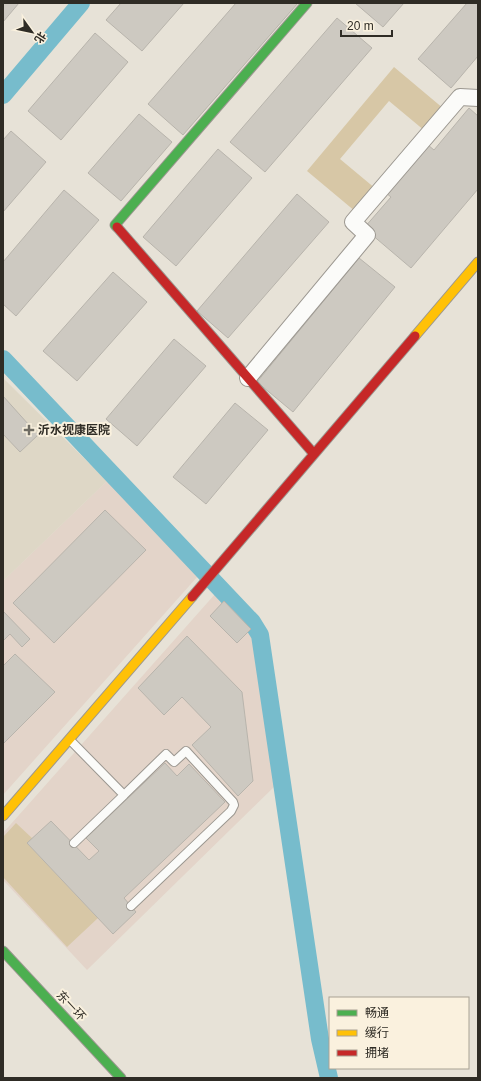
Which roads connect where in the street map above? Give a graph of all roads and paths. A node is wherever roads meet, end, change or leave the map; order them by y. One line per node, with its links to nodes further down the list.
1 (307, 3): 4 (street)
2 (478, 98): 4 (street)
3 (478, 262): 5 (street)
4 (248, 378): 5 (street)
5 (314, 454): 6 (street)
6 (70, 739): 7 (lane); 8 (street)
7 (124, 794): 9 (lane); 10 (lane)
8 (3, 816)
9 (74, 843)
10 (131, 906)
11 (3, 951): 12 (street, 东一环)
12 (121, 1078)

